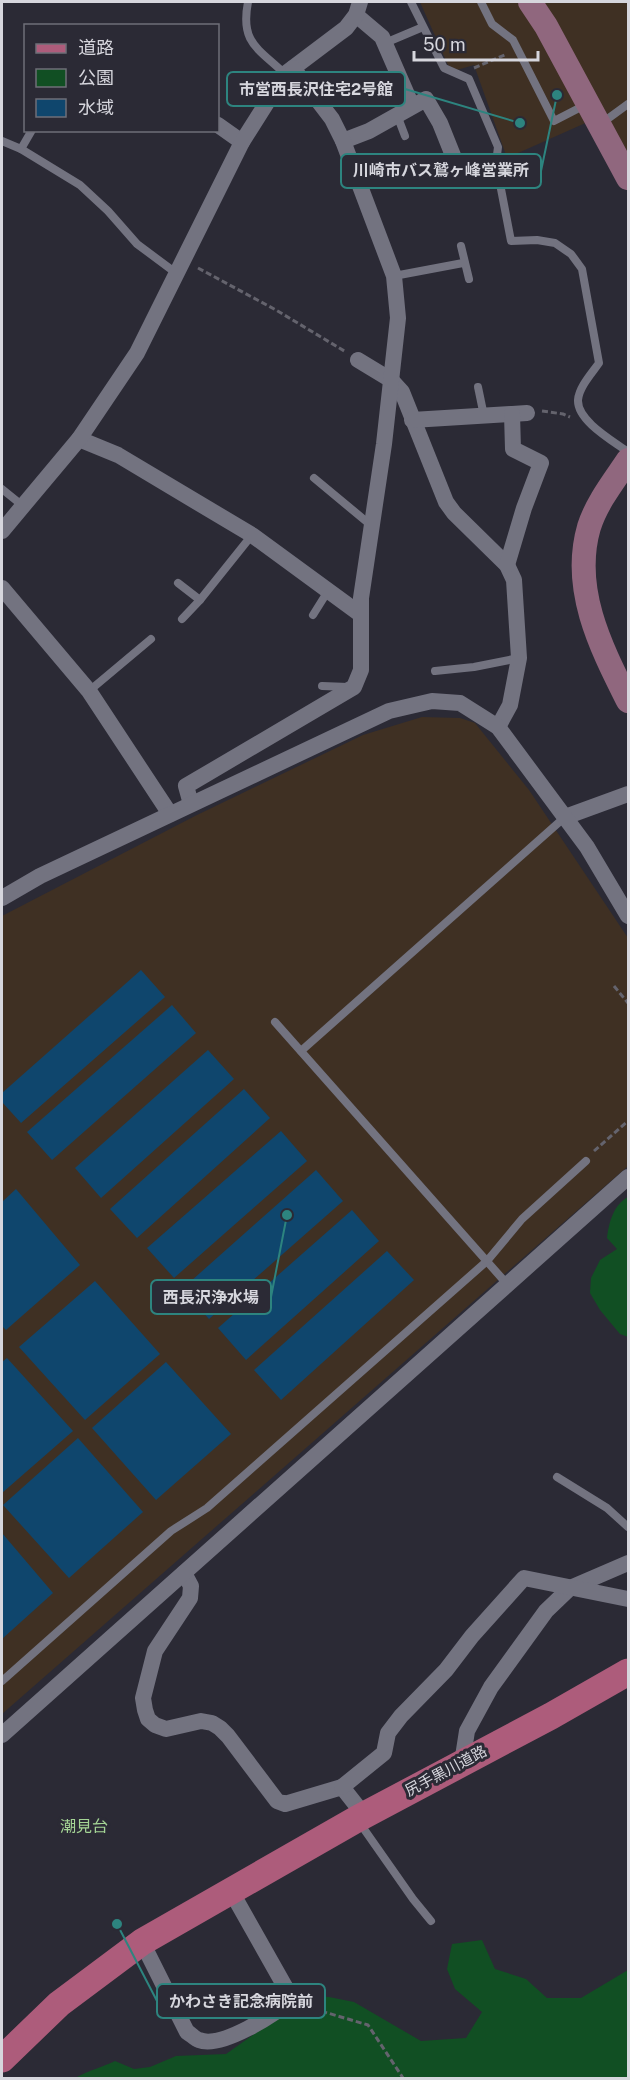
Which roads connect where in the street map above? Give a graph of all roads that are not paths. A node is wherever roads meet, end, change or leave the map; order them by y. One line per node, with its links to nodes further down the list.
1 (248, 2): 8 (lane)
2 (411, 2): 6 (lane)
3 (481, 2): 12 (lane)
4 (530, 2): 12 (street)
5 (358, 8): 7 (street); 8 (street)
6 (423, 27): 7 (lane); 33 (lane)
7 (385, 43): 10 (street)
8 (289, 71): 17 (street); 18 (street)
9 (628, 104): 12 (lane)
10 (412, 106): 11 (street); 20 (street)
11 (397, 114): 15 (lane); 17 (street)
12 (593, 114): 21 (street)
13 (219, 126): 18 (street)
14 (31, 132): 19 (lane)
15 (405, 136)
16 (2, 141): 19 (lane)
17 (343, 141): 25 (street)
18 (242, 142): 24 (street)
19 (21, 149): 24 (lane)
20 (460, 173)
21 (628, 178)
22 (461, 246): 23 (lane)
23 (464, 262): 25 (lane); 26 (lane)
24 (179, 266): 32 (street)
25 (394, 276): 28 (street)
26 (469, 279)
27 (358, 360): 28 (street)
28 (391, 380): 31 (street); 38 (street)
29 (478, 387): 30 (lane)
30 (484, 416): 31 (street); 41 (street)
31 (412, 420): 41 (street)
32 (79, 439): 37 (street); 40 (street)
33 (628, 452)
34 (628, 460): 55 (street)
35 (314, 478): 38 (lane)
36 (2, 489): 37 (lane)
37 (23, 506): 39 (street)
38 (373, 528): 46 (street)
39 (2, 531)
40 (252, 535): 44 (street); 45 (lane)
41 (507, 565): 50 (street)
42 (178, 583): 45 (lane)
43 (2, 588): 54 (street)
44 (328, 591): 46 (street); 47 (lane)
45 (200, 600): 48 (lane)
46 (360, 614): 53 (street)
47 (313, 615)
48 (182, 620)
49 (151, 639): 54 (lane)
50 (519, 658): 51 (lane); 56 (street)
51 (435, 671)
52 (322, 686): 53 (lane)
53 (354, 687): 58 (street)
54 (89, 690): 59 (street)
55 (628, 701)
56 (498, 727): 58 (street); 60 (street)
57 (628, 794): 60 (street)
58 (191, 804): 59 (street)
59 (170, 814): 61 (street)
60 (565, 817): 62 (street); 64 (lane)
61 (2, 898)
62 (628, 916)
63 (275, 1022): 64 (lane)
64 (301, 1051): 67 (lane)
65 (586, 1161): 67 (lane)
66 (628, 1177): 68 (street)
67 (487, 1261): 68 (lane); 76 (lane)
68 (507, 1284): 72 (street)
69 (557, 1477): 70 (lane)
70 (628, 1527)
71 (628, 1563): 73 (street)
72 (184, 1573): 77 (street); 79 (street)
73 (570, 1588): 74 (street); 78 (street); 79 (street)
74 (628, 1599)
75 (628, 1672): 78 (main road, 尻手黒川道路)
76 (2, 1681)
77 (2, 1735)
78 (462, 1763): 80 (main road, 尻手黒川道路)
79 (342, 1787): 80 (street)
80 (360, 1817): 81 (main road, 尻手黒川道路); 83 (lane)
81 (264, 1871): 82 (main road, 尻手黒川道路); 85 (main road, 尻手黒川道路)
82 (231, 1891): 84 (main road, 尻手黒川道路); 84 (street)
83 (431, 1921)
84 (142, 1942): 86 (main road, 尻手黒川道路)
85 (2, 2040)
86 (2, 2059)

